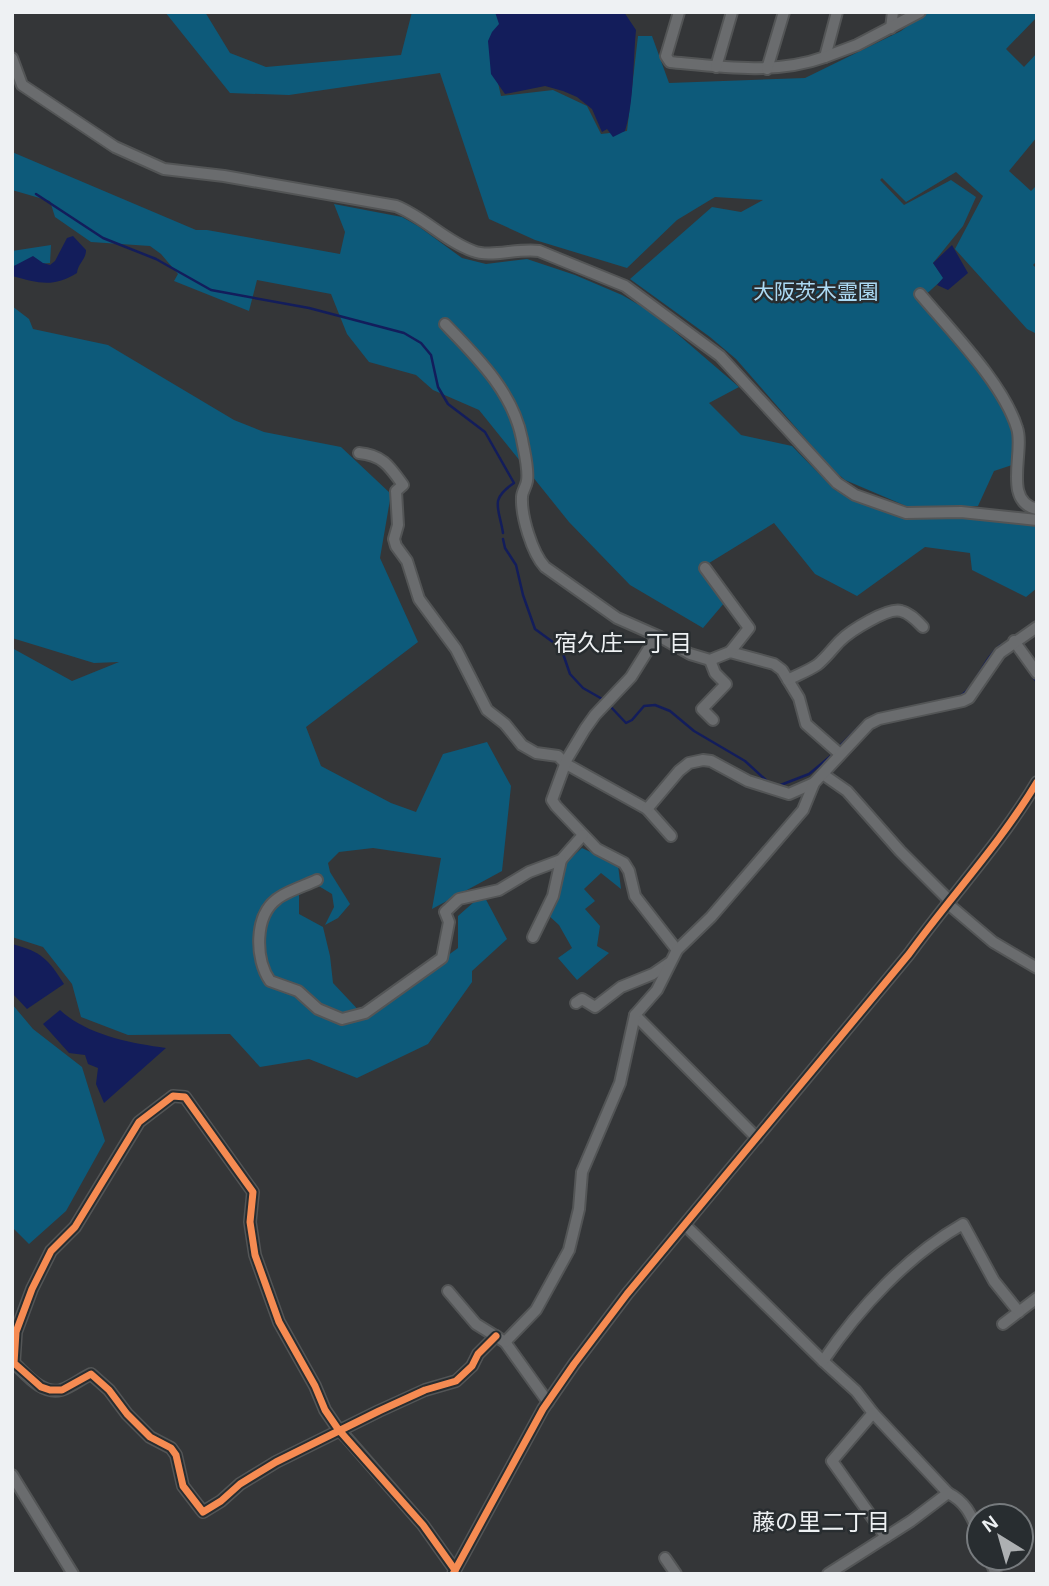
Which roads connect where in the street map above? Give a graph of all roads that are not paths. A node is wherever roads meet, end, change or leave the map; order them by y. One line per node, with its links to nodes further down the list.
1 (679, 12): 10 (street)
2 (732, 12): 10 (street)
3 (784, 12): 11 (street)
4 (837, 12): 8 (street)
5 (893, 12): 7 (street)
6 (920, 12): 7 (street)
7 (891, 28): 8 (street)
8 (825, 57): 11 (street)
9 (12, 58): 16 (street)
10 (716, 67): 11 (street)
11 (767, 69)
12 (920, 293): 15 (street)
13 (445, 324): 20 (street)
14 (359, 453): 28 (street)
15 (1037, 509)
16 (1037, 520)
17 (705, 568): 22 (street)
18 (923, 627): 25 (street)
19 (1037, 627): 21 (street)
20 (656, 637): 23 (street); 28 (street)
21 (1014, 641): 24 (street); 27 (street)
22 (730, 652): 23 (street); 25 (street)
23 (710, 660): 26 (street)
24 (1037, 673)
25 (788, 680): 27 (street)
26 (713, 720)
27 (840, 754): 29 (street)
28 (566, 764): 32 (street); 33 (street)
29 (824, 775): 31 (street); 37 (street)
30 (1037, 782): 37 (street)
31 (814, 783): 32 (street); 39 (street)
32 (647, 809): 34 (street)
33 (583, 835): 35 (street); 39 (street)
34 (671, 836)
35 (561, 860): 36 (street); 38 (street)
36 (317, 880)
37 (948, 901): 41 (street); 44 (street)
38 (533, 937)
39 (677, 950): 40 (street)
40 (670, 963): 42 (street); 43 (street)
41 (1037, 968)
42 (576, 1003)
43 (635, 1015): 44 (street); 50 (street)
44 (757, 1138): 45 (street)
45 (685, 1225): 51 (street); 52 (street)
46 (448, 1292): 50 (street)
47 (1037, 1298): 48 (street)
48 (1019, 1312): 49 (street); 51 (street)
49 (1003, 1324)
50 (501, 1339): 52 (street); 59 (street)
51 (822, 1361): 53 (street)
52 (548, 1402): 59 (street)
53 (873, 1413): 55 (street); 57 (street)
54 (12, 1475): 60 (street)
55 (948, 1493): 56 (street); 57 (street)
56 (965, 1505)
57 (886, 1536): 62 (street)
58 (665, 1558): 61 (street)
59 (454, 1572)
60 (73, 1574)
61 (676, 1574)
62 (828, 1574)

